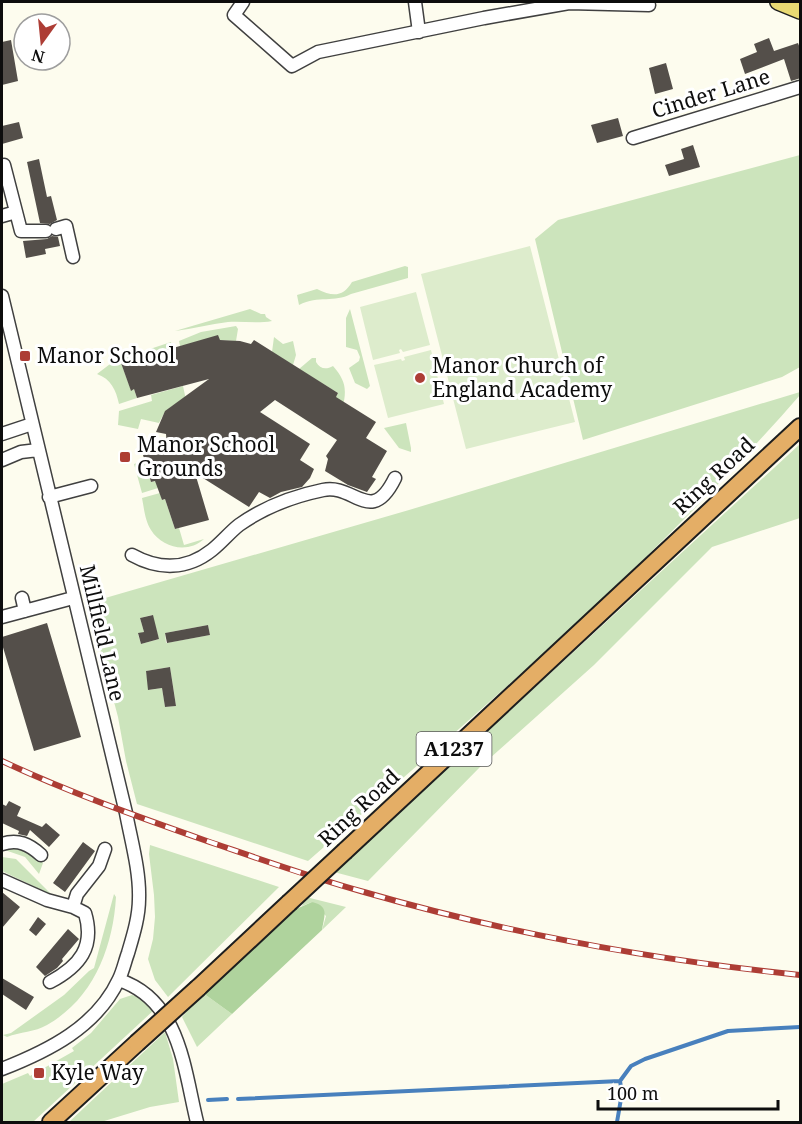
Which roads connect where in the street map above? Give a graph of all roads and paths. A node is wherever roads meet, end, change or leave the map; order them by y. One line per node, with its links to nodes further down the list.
1 (243, 2): 7 (street)
2 (415, 2): 7 (street)
3 (778, 2): 6 (main road)
4 (610, 3): 5 (street); 7 (street)
5 (650, 5)
6 (801, 11)
7 (419, 32)
8 (801, 87): 9 (street, Cinder Lane)
9 (633, 138)
10 (4, 165): 11 (street)
11 (16, 212): 12 (street); 13 (street)
12 (2, 216)
13 (73, 257)
14 (2, 298): 15 (street, Millfield Lane)
15 (7, 341): 16 (street, Millfield Lane)
16 (32, 424): 18 (street); 19 (street, Millfield Lane)
17 (801, 426): 37 (highway, Ring Road / A1237, bridge)
18 (2, 434)
19 (38, 450): 20 (street); 23 (street, Millfield Lane)
20 (2, 460)
21 (395, 478): 24 (street)
22 (91, 486): 23 (street)
23 (48, 497): 26 (street, Millfield Lane)
24 (132, 555)
25 (22, 598): 27 (street)
26 (74, 598): 27 (street); 34 (street, Millfield Lane)
27 (25, 611): 28 (street)
28 (2, 617)
29 (2, 844): 31 (street)
30 (105, 849): 33 (street)
31 (41, 855)
32 (2, 880): 33 (street)
33 (73, 907): 35 (street)
34 (119, 980): 36 (street, Millfield Lane); 38 (street)
35 (50, 982)
36 (2, 1069)
37 (51, 1122)
38 (197, 1122)

